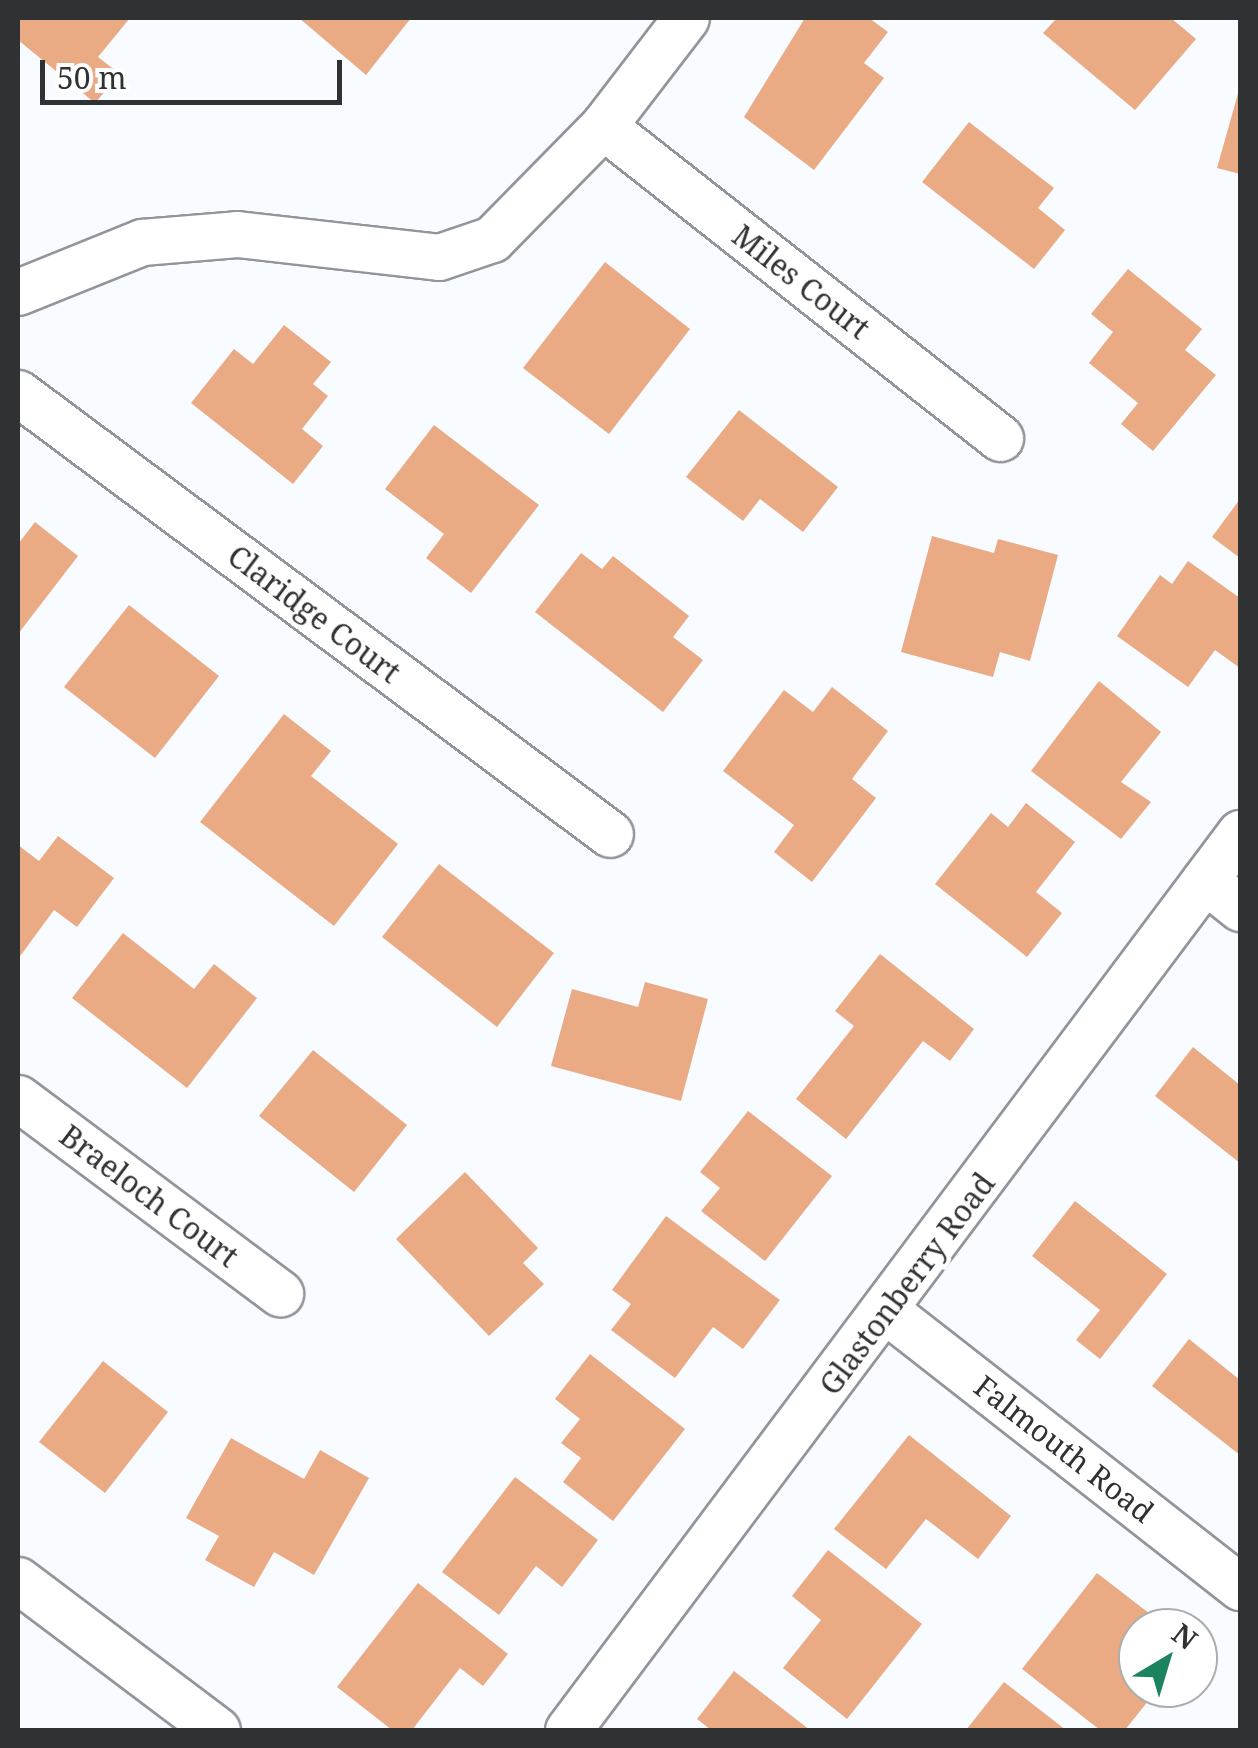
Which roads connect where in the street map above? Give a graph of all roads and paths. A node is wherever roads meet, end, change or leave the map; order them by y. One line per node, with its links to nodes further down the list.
1 (686, 18): 2 (street)
2 (603, 126): 3 (street); 5 (street, Miles Court)
3 (18, 292)
4 (18, 393): 7 (street, Claridge Court)
5 (1000, 438)
6 (1240, 833): 8 (street, Glastonberry Road)
7 (610, 834)
8 (1205, 880): 9 (street); 12 (street, Glastonberry Road)
9 (1240, 908)
10 (18, 1098): 11 (street, Braeloch Court)
11 (280, 1293)
12 (888, 1312): 14 (street, Falmouth Road); 16 (street, Glastonberry Road)
13 (18, 1580): 15 (street)
14 (1240, 1587)
15 (217, 1730)
16 (568, 1730)

